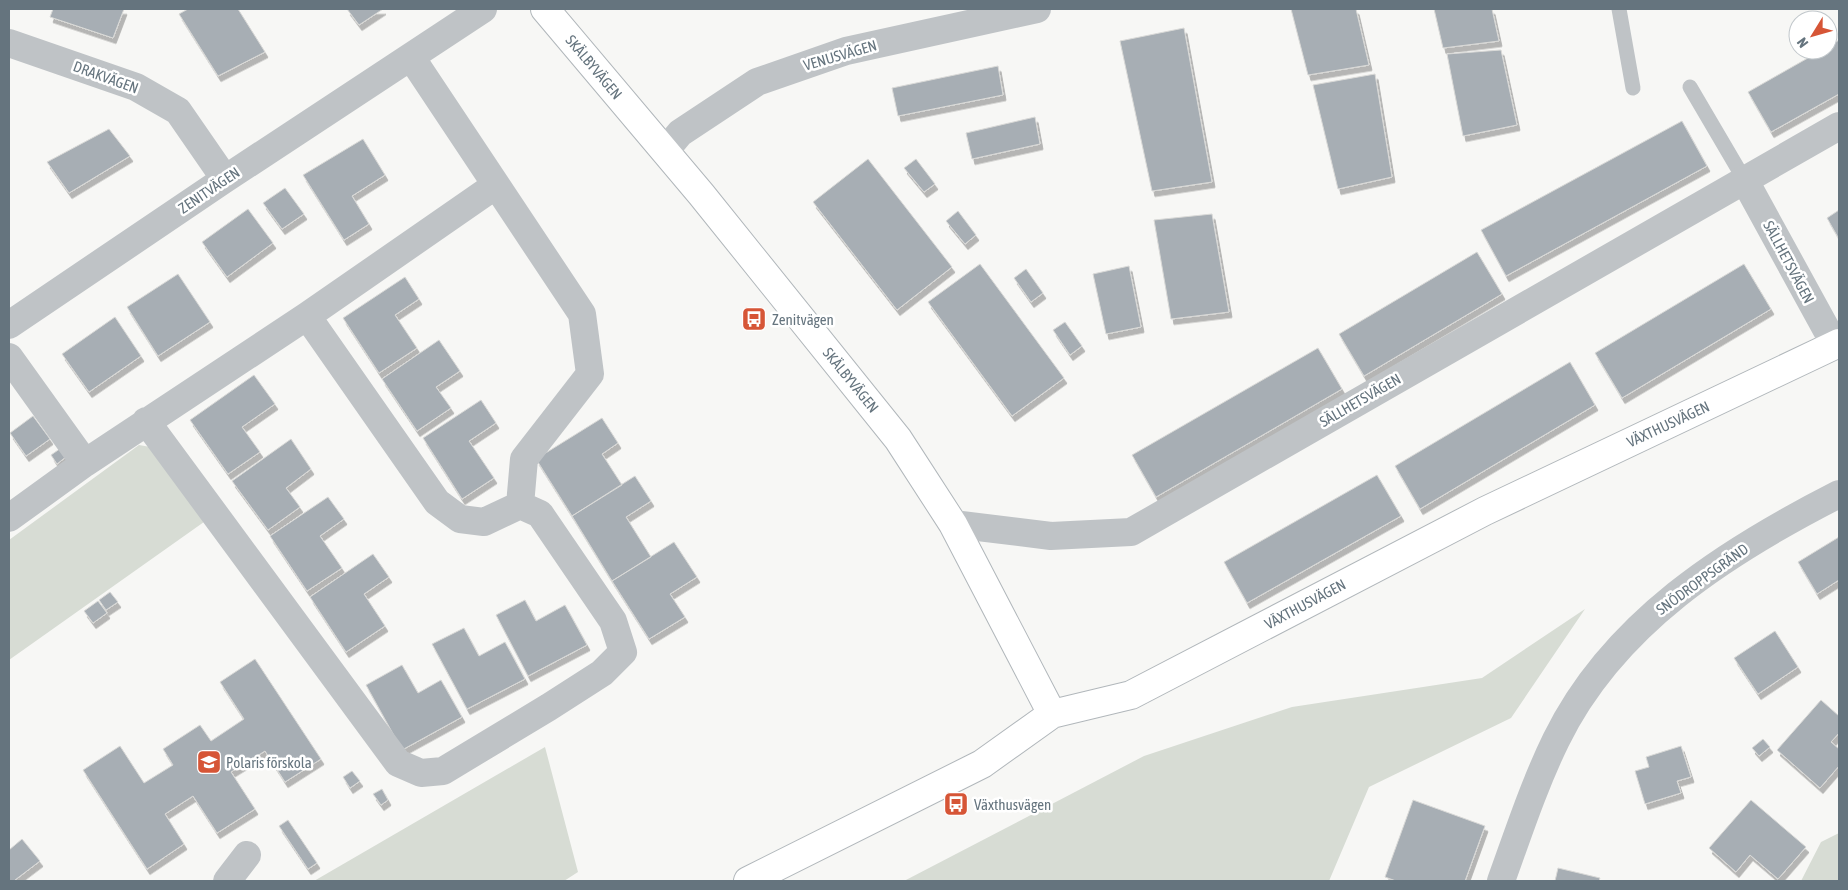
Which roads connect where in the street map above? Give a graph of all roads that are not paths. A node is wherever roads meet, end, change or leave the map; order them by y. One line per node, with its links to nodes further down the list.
1 (483, 9): 6 (street, ZENITVÄGEN)
2 (545, 9): 10 (street, SKÄLBYVÄGEN)
3 (1037, 9): 10 (street, VENUSVÄGEN)
4 (1619, 9): 8 (lane)
5 (9, 43): 11 (street, DRAKVÄGEN)
6 (411, 57): 11 (street, ZENITVÄGEN); 13 (street)
7 (1690, 86): 12 (lane)
8 (1633, 88)
9 (1839, 126): 12 (street, SÄLLHETSVÄGEN)
10 (665, 151): 23 (street, SKÄLBYVÄGEN)
11 (224, 179): 15 (street, ZENITVÄGEN)
12 (1744, 179): 16 (street, SÄLLHETSVÄGEN); 23 (street, SÄLLHETSVÄGEN)
13 (496, 185): 14 (street); 21 (street)
14 (307, 316): 18 (street); 21 (street)
15 (9, 325)
16 (1837, 344): 24 (street, VÄXTHUSVÄGEN)
17 (9, 357): 19 (street)
18 (146, 421): 19 (street); 21 (street)
19 (85, 463): 22 (street)
20 (1839, 494): 28 (street, SNÖDROPPSGRÄND)
21 (520, 505)
22 (9, 518)
23 (953, 524): 24 (street, SKÄLBYVÄGEN)
24 (1052, 714): 27 (street, VÄXTHUSVÄGEN)
25 (247, 855): 26 (street)
26 (227, 881)
27 (748, 881)
28 (1501, 881)

